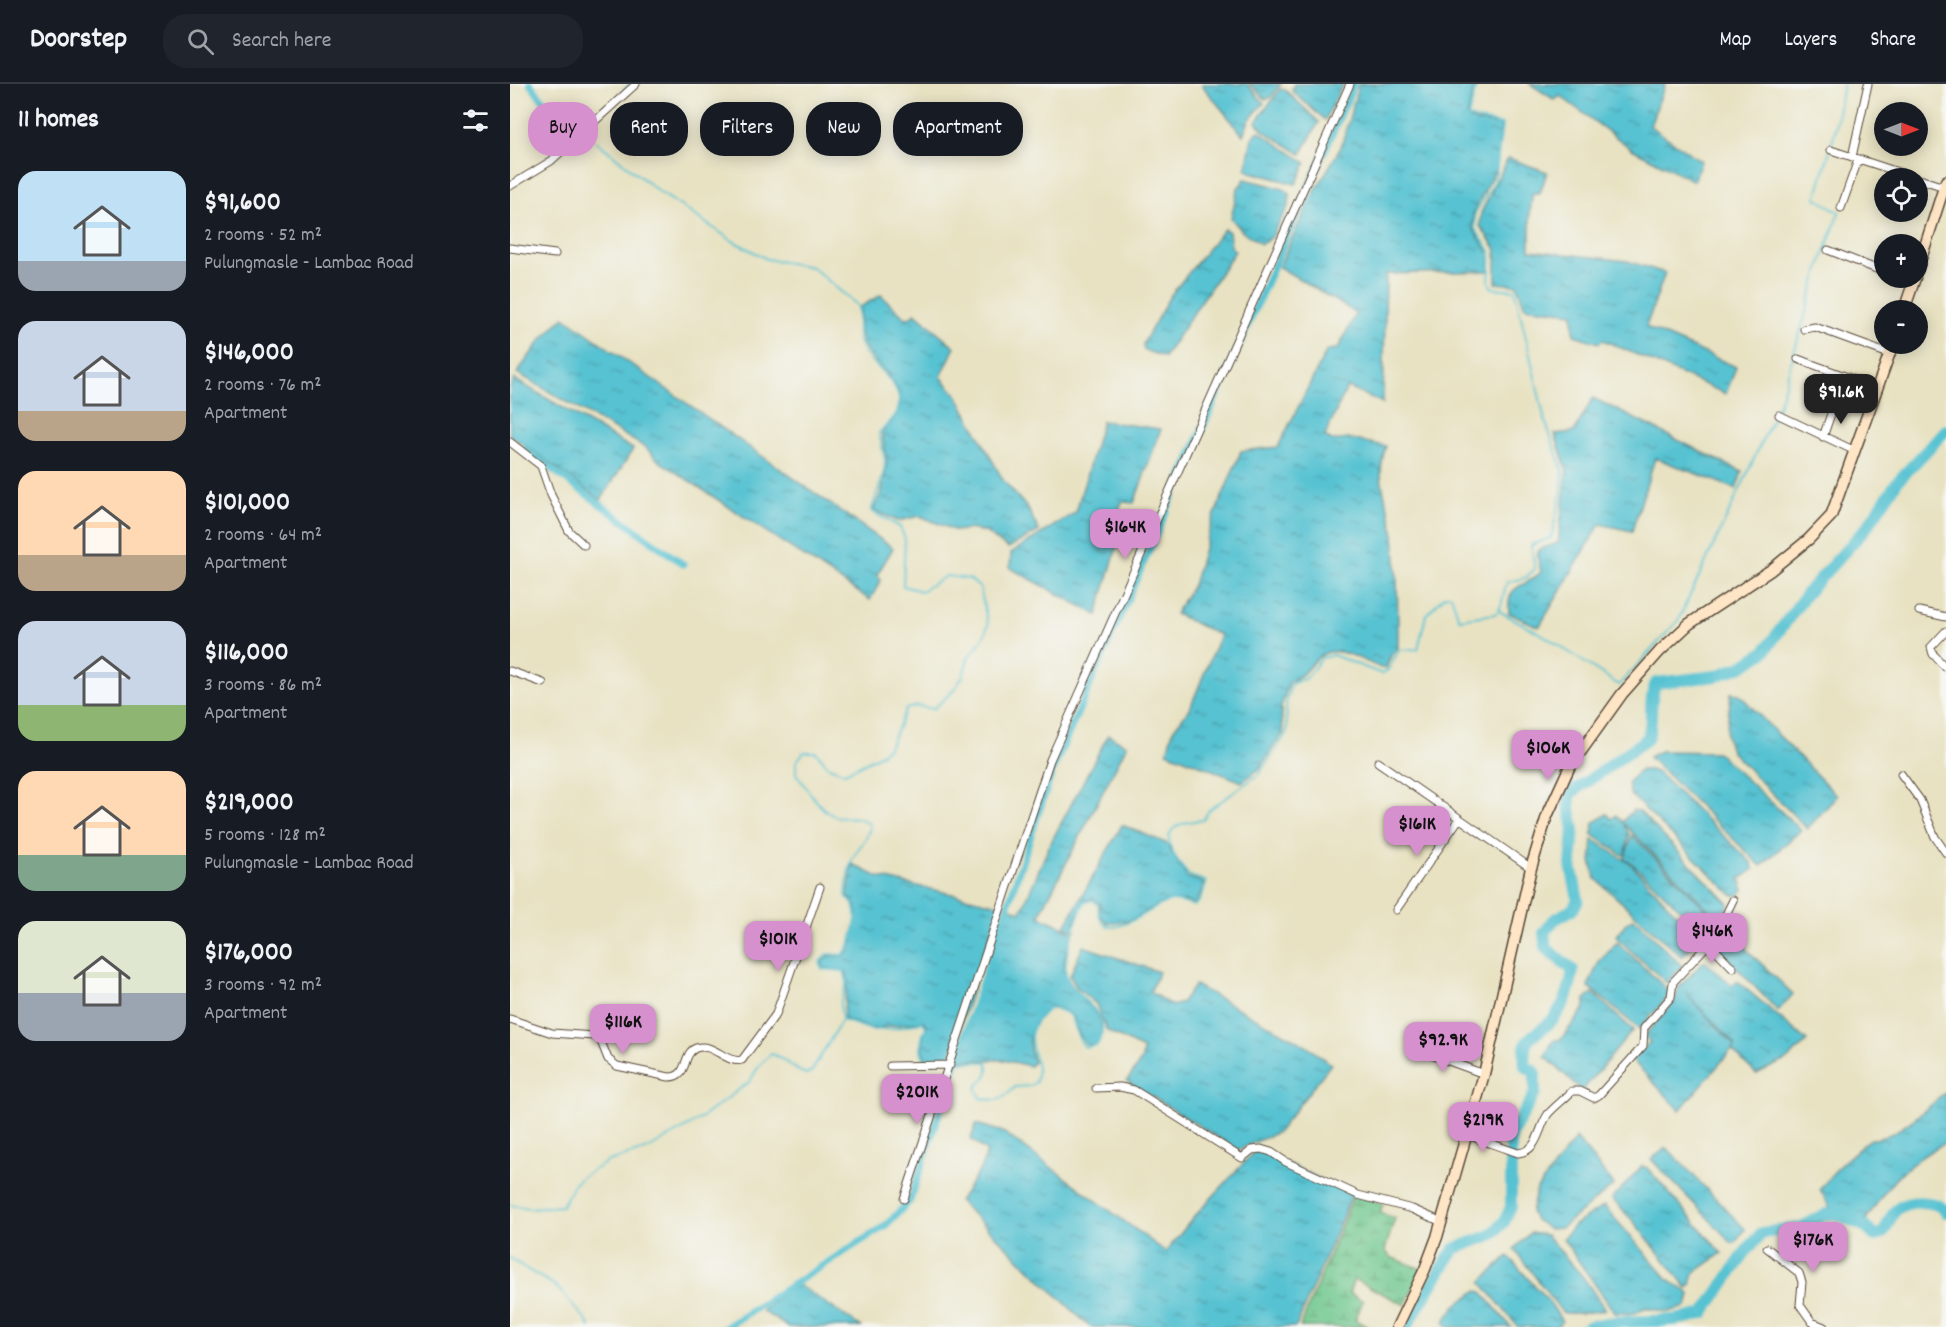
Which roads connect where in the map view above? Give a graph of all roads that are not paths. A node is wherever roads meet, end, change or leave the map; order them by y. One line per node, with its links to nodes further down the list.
1 (636, 84): 7 (street)
2 (1350, 84): 43 (street)
3 (1869, 84): 5 (street)
4 (1831, 150): 5 (street)
5 (1855, 159): 6 (street); 8 (street)
6 (1945, 184): 9 (street)
7 (510, 186)
8 (1841, 208)
9 (1928, 236)
10 (510, 248): 12 (street)
11 (1828, 250): 13 (street)
12 (555, 254)
13 (1874, 269)
14 (1804, 329): 15 (street)
15 (1874, 344)
16 (1889, 354): 18 (street)
17 (1798, 359): 18 (street)
18 (1878, 388): 23 (street)
19 (1834, 405): 21 (street)
20 (1779, 415): 21 (street)
21 (1823, 437): 23 (street)
22 (510, 442): 24 (street)
23 (1855, 451): 35 (street)
24 (584, 545)
25 (1919, 611): 26 (street)
26 (1946, 617)
27 (1946, 631): 28 (street)
28 (1946, 668)
29 (510, 671): 30 (street)
30 (543, 683)
31 (1378, 762): 33 (street)
32 (1901, 774): 34 (street)
33 (1459, 819): 35 (street); 38 (street)
34 (1946, 853)
35 (1531, 868): 45 (street)
36 (820, 887): 41 (street)
37 (1733, 900): 39 (street)
38 (1396, 910)
39 (1709, 943): 40 (street); 47 (street)
40 (1733, 968)
41 (510, 1019)
42 (1413, 1048): 45 (street)
43 (952, 1060): 44 (street); 48 (street)
44 (890, 1066)
45 (1484, 1074): 47 (street)
46 (1096, 1088): 49 (street)
47 (1467, 1136): 49 (street)
48 (904, 1199)
49 (1442, 1222): 51 (street)
50 (1767, 1248): 52 (street)
51 (1397, 1327)
52 (1824, 1327)

